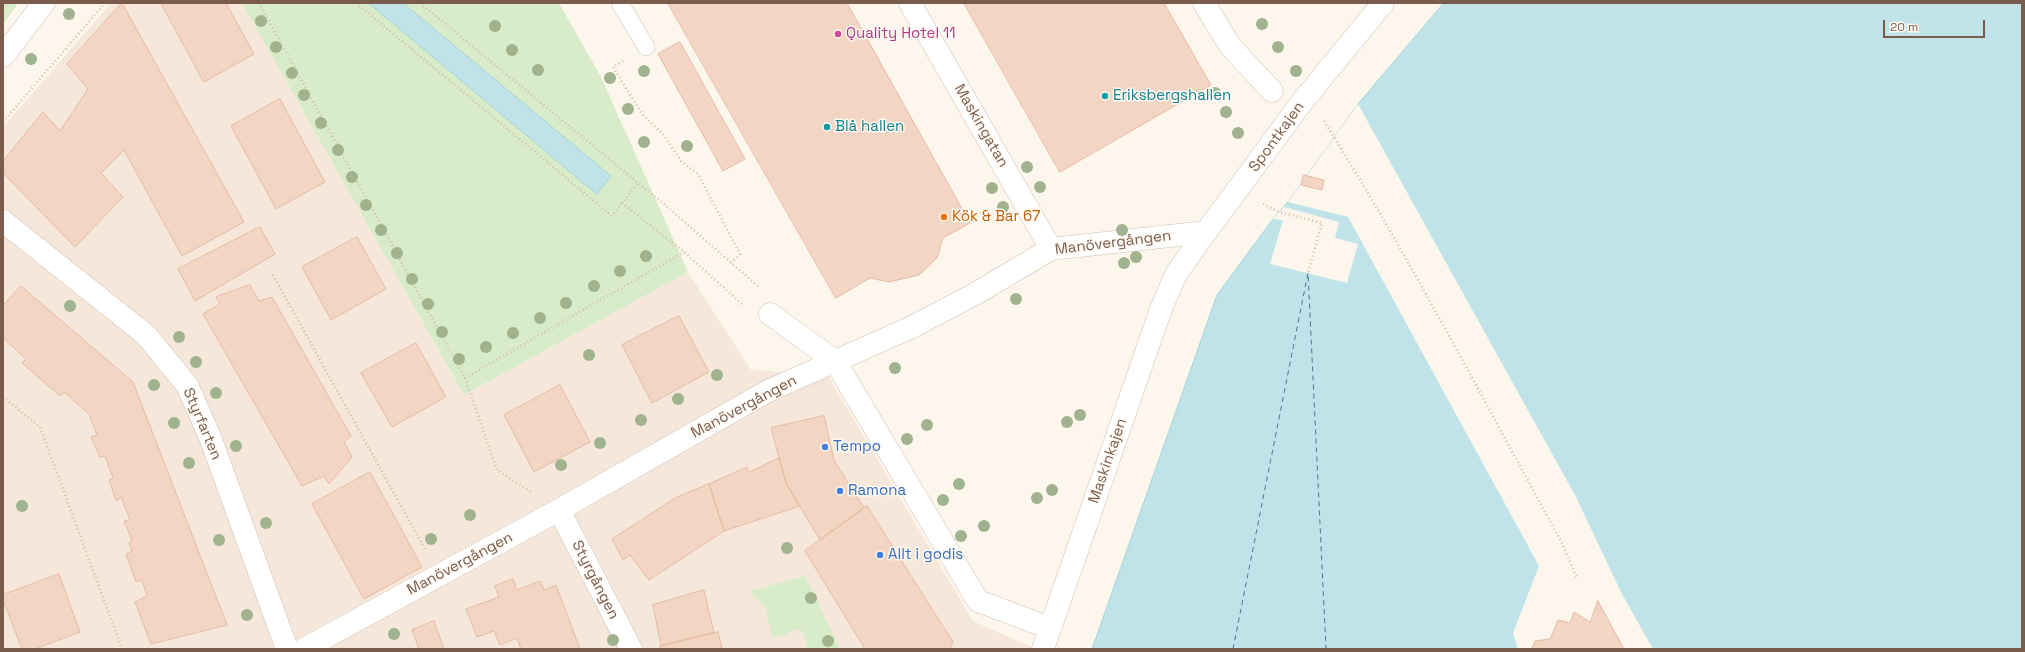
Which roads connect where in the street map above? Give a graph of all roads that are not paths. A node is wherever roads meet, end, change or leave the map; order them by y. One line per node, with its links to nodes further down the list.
1 (44, 3): 7 (street)
2 (620, 3): 6 (lane)
3 (910, 3): 11 (street, Maskingatan)
4 (1204, 3): 8 (street)
5 (1383, 3): 10 (street, Spontkajen)
6 (646, 47)
7 (3, 56)
8 (1272, 92)
9 (3, 221): 17 (street, Styrfarten)
10 (1206, 232): 11 (street, Manövergången); 12 (street, Spontkajen)
11 (1051, 249): 14 (street, Manövergången)
12 (1176, 274): 16 (street, Maskinkajen)
13 (770, 314): 14 (street)
14 (835, 361): 15 (street, Manövergången); 16 (street)
15 (559, 510): 18 (street, Manövergången); 19 (street, Styrgången)
16 (1050, 628): 20 (street, Maskinkajen)
17 (287, 649)
18 (304, 649)
19 (631, 649)
20 (1043, 649)

